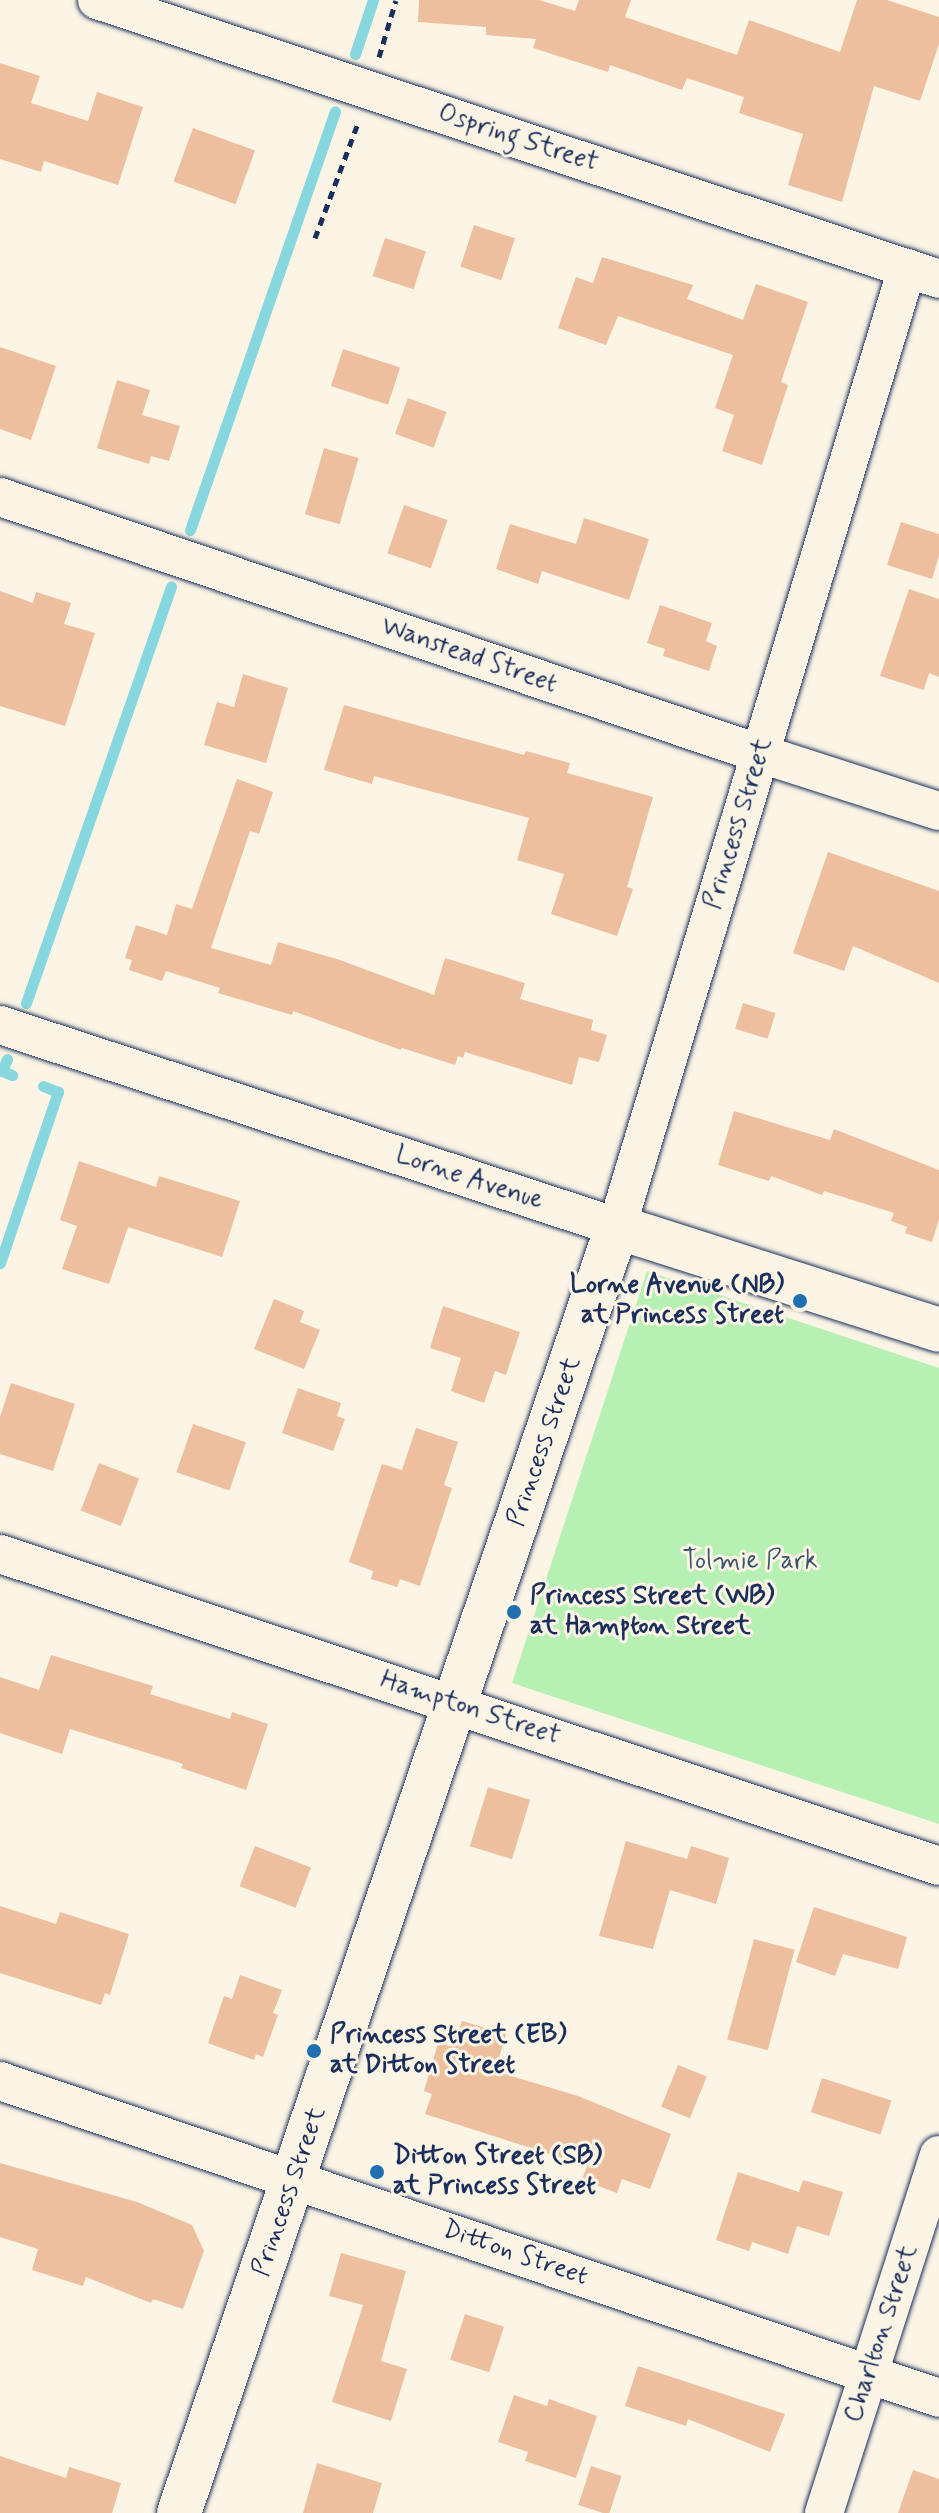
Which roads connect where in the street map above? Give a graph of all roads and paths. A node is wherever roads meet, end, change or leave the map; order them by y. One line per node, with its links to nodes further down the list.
1 (97, 0): 2 (street, Ospring Street)
2 (923, 274): 4 (street, Princess Street)
3 (0, 497): 4 (street, Wanstead Street)
4 (761, 754): 5 (street, Wanstead Street); 7 (street, Princess Street)
5 (939, 811)
6 (0, 1025): 7 (street, Lorne Avenue)
7 (617, 1227): 8 (street, Lorne Avenue); 10 (street, Princess Street)
8 (939, 1330)
9 (0, 1554): 10 (street, Hampton Street)
10 (455, 1704): 11 (street, Hampton Street); 14 (street, Princess Street)
11 (939, 1866)
12 (0, 2081): 14 (street, Ditton Street)
13 (939, 2155): 15 (street, Charlton Street)
14 (295, 2179): 15 (street, Ditton Street); 17 (street, Princess Street)
15 (869, 2374): 16 (street, Ditton Street); 18 (street, Charlton Street)
16 (939, 2398)
17 (179, 2513)
18 (824, 2513)

